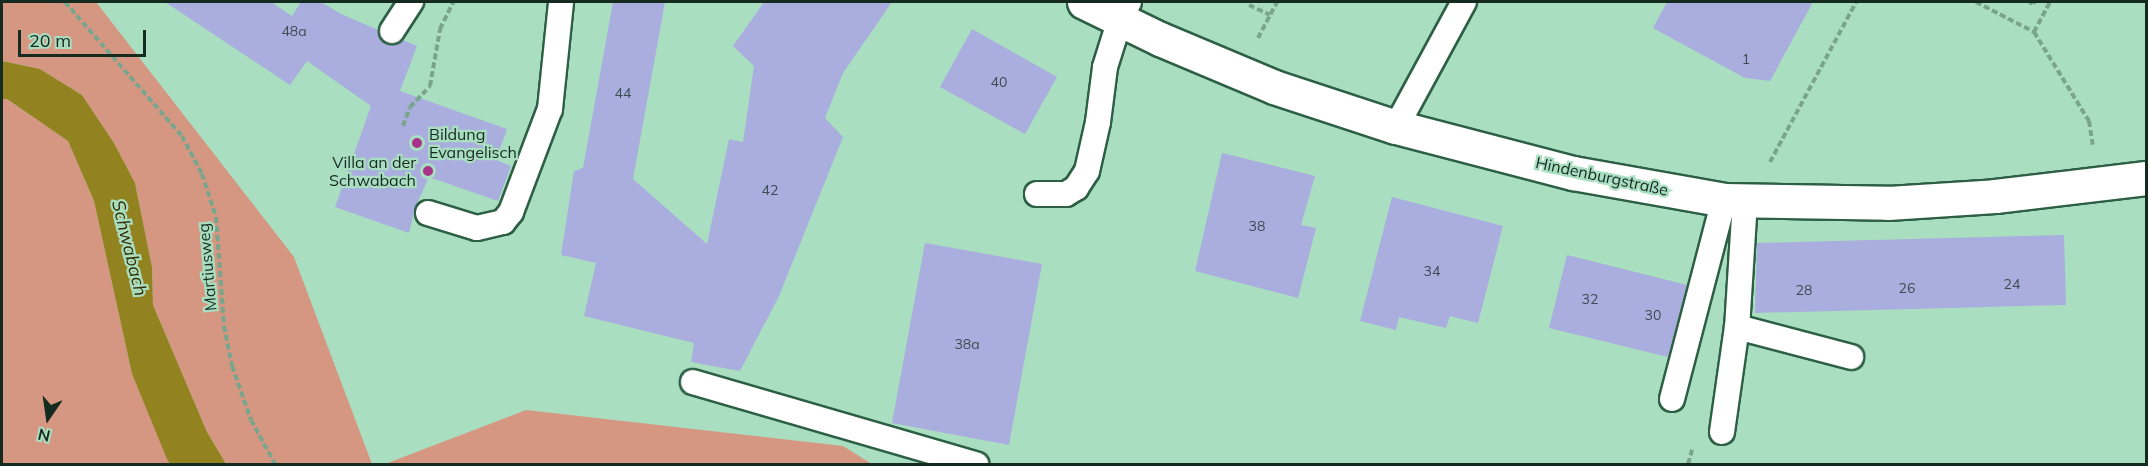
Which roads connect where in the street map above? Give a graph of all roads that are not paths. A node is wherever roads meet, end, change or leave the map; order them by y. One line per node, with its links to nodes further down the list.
1 (411, 2): 6 (lane)
2 (561, 2): 11 (lane)
3 (1084, 2): 5 (street, Hindenburgstraße)
4 (1464, 2): 7 (lane)
5 (1124, 10): 7 (street, Hindenburgstraße); 9 (lane)
6 (392, 31)
7 (1396, 126): 10 (street, Hindenburgstraße)
8 (2146, 178): 10 (street, Hindenburgstraße)
9 (1037, 194)
10 (1741, 201): 12 (lane); 15 (lane)
11 (428, 213)
12 (1737, 327): 13 (lane); 16 (lane)
13 (1851, 357)
14 (693, 382): 17 (lane)
15 (1672, 399)
16 (1722, 432)
17 (976, 465)

